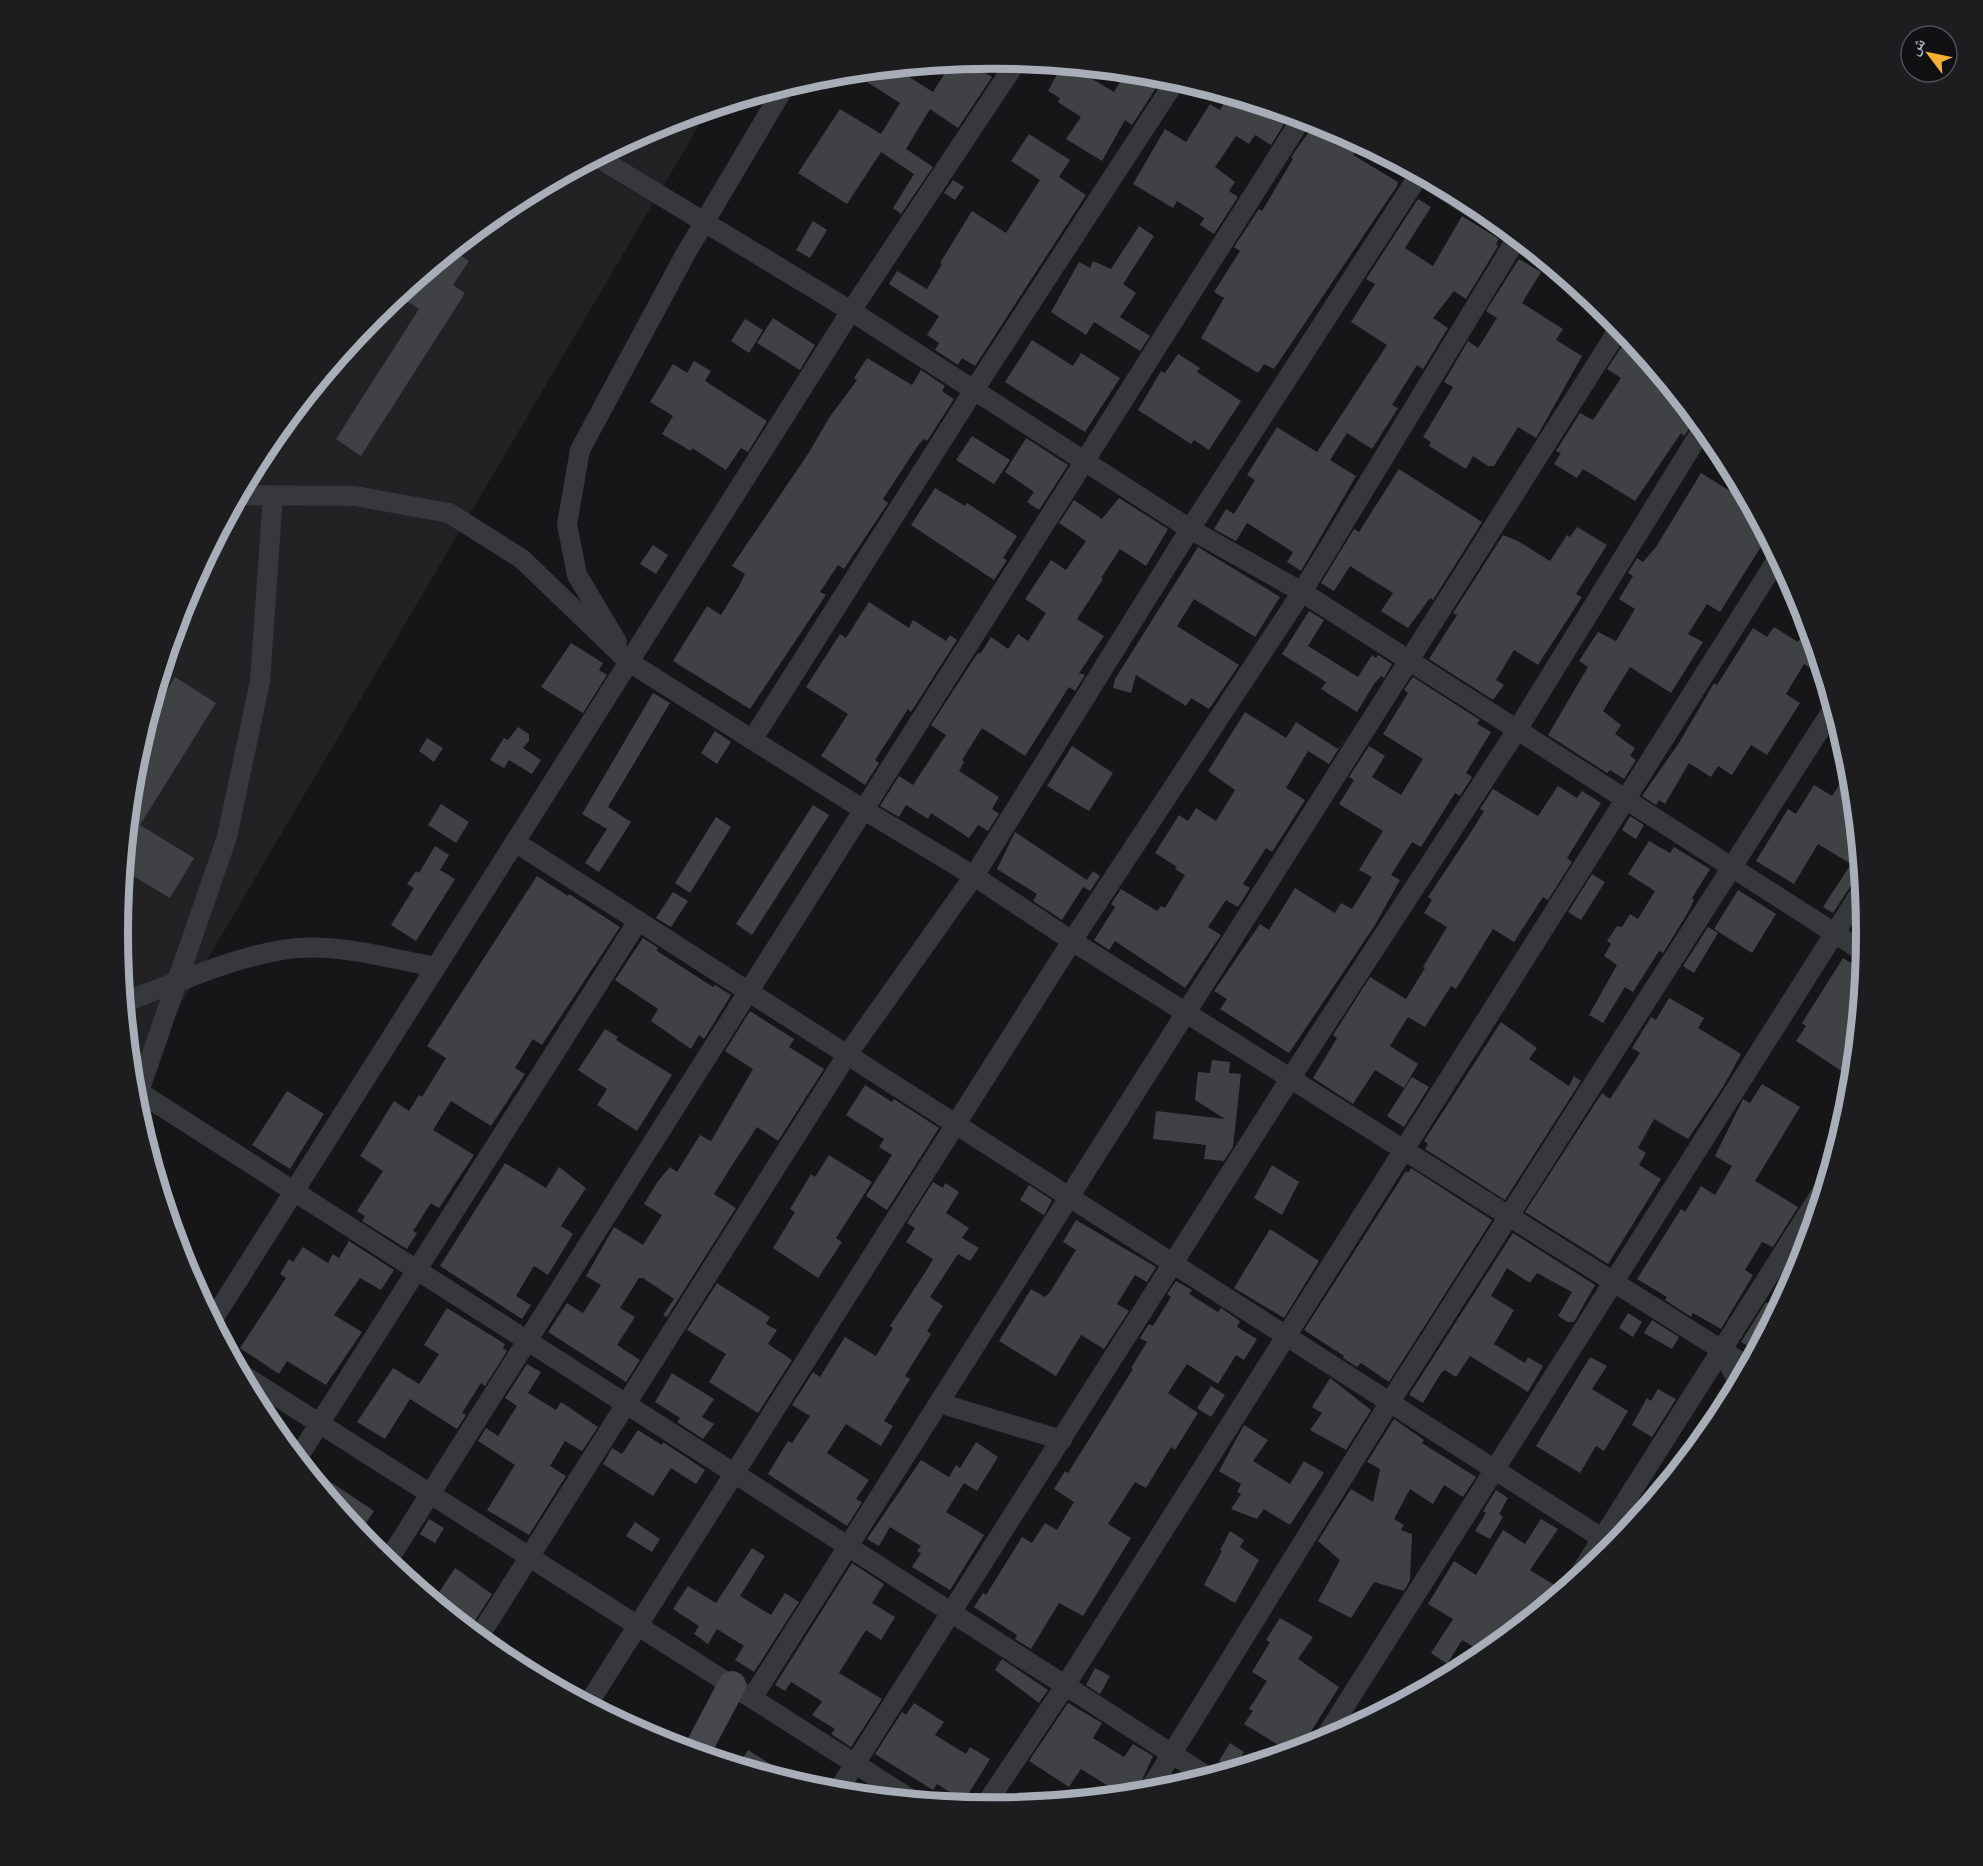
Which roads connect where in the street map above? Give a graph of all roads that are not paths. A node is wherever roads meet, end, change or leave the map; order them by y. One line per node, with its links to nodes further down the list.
1 (1011, 70): 9 (street)
2 (1171, 88): 11 (street)
3 (779, 96): 7 (street)
4 (1297, 126): 13 (street)
5 (604, 161): 7 (street)
6 (1416, 180): 16 (street)
7 (704, 222): 9 (street); 20 (street)
8 (1513, 245): 18 (street)
9 (851, 311): 11 (street); 20 (street)
10 (1615, 335): 19 (street)
11 (974, 390): 13 (street); 23 (street)
12 (1698, 436): 22 (street)
13 (1085, 460): 16 (street); 25 (street)
14 (247, 495): 15 (street)
15 (273, 495): 20 (street); 35 (street)
16 (1190, 529): 18 (street); 28 (street)
17 (1773, 566): 24 (street)
18 (1302, 592): 19 (street); 32 (street)
19 (1409, 659): 22 (street); 38 (street)
20 (629, 662): 23 (street); 26 (street)
21 (1828, 717): 27 (street)
22 (1517, 730): 24 (street); 40 (street)
23 (752, 740): 25 (street)
24 (1625, 800): 27 (street); 44 (street)
25 (864, 810): 28 (street); 36 (street)
26 (515, 842): 30 (street); 34 (street)
27 (1733, 866): 31 (street); 48 (street)
28 (974, 876): 32 (street); 39 (street)
29 (1855, 901): 31 (street)
30 (638, 921): 36 (street); 50 (street)
31 (1835, 932): 33 (street); 51 (street)
32 (1072, 941): 38 (street); 43 (street)
33 (1856, 946)
34 (436, 967): 35 (street); 45 (street)
35 (177, 983): 37 (street); 41 (street)
36 (749, 992): 39 (street); 54 (street)
37 (130, 1000)
38 (1186, 1013): 40 (street); 46 (street)
39 (848, 1055): 43 (street); 61 (street)
40 (1290, 1079): 44 (street); 49 (street)
41 (141, 1086)
42 (144, 1103): 45 (street)
43 (956, 1125): 46 (street); 66 (street)
44 (1403, 1150): 48 (street); 53 (street)
45 (293, 1192): 50 (street); 52 (street)
46 (1069, 1197): 49 (street); 60 (street)
47 (1810, 1210): 55 (street)
48 (1508, 1217): 51 (street); 59 (street)
49 (1173, 1263): 53 (street); 63 (street)
50 (417, 1271): 54 (street); 62 (street)
51 (1613, 1282): 55 (street); 65 (street)
52 (216, 1314)
53 (1286, 1336): 59 (street); 76 (street)
54 (527, 1342): 61 (street); 67 (street)
55 (1721, 1350): 56 (street); 57 (street); 68 (street)
56 (1741, 1362)
57 (1734, 1375)
58 (253, 1381): 62 (street)
59 (1390, 1402): 65 (street); 81 (street)
60 (939, 1403): 63 (street); 70 (street)
61 (626, 1405): 66 (street); 72 (street)
62 (320, 1424): 64 (street); 67 (street)
63 (1062, 1440): 73 (street)
64 (301, 1452)
65 (1494, 1470): 69 (street); 79 (street)
66 (735, 1475): 70 (street); 74 (street)
67 (431, 1494): 71 (street); 72 (street)
68 (1615, 1531)
69 (1605, 1540)
70 (848, 1547): 73 (street); 77 (street)
71 (392, 1555)
72 (530, 1557): 74 (street); 75 (street)
73 (951, 1613): 76 (street); 82 (street)
74 (639, 1626): 77 (street); 78 (street)
75 (483, 1630)
76 (1065, 1686): 81 (street); 87 (street)
77 (742, 1692): 80 (street); 82 (street)
78 (592, 1699)
79 (1332, 1727)
80 (701, 1746)
81 (1172, 1754): 83 (street); 84 (street)
82 (856, 1764): 85 (street); 86 (street)
83 (1199, 1771)
84 (1155, 1781)
85 (843, 1784)
86 (899, 1792)
87 (991, 1797)

